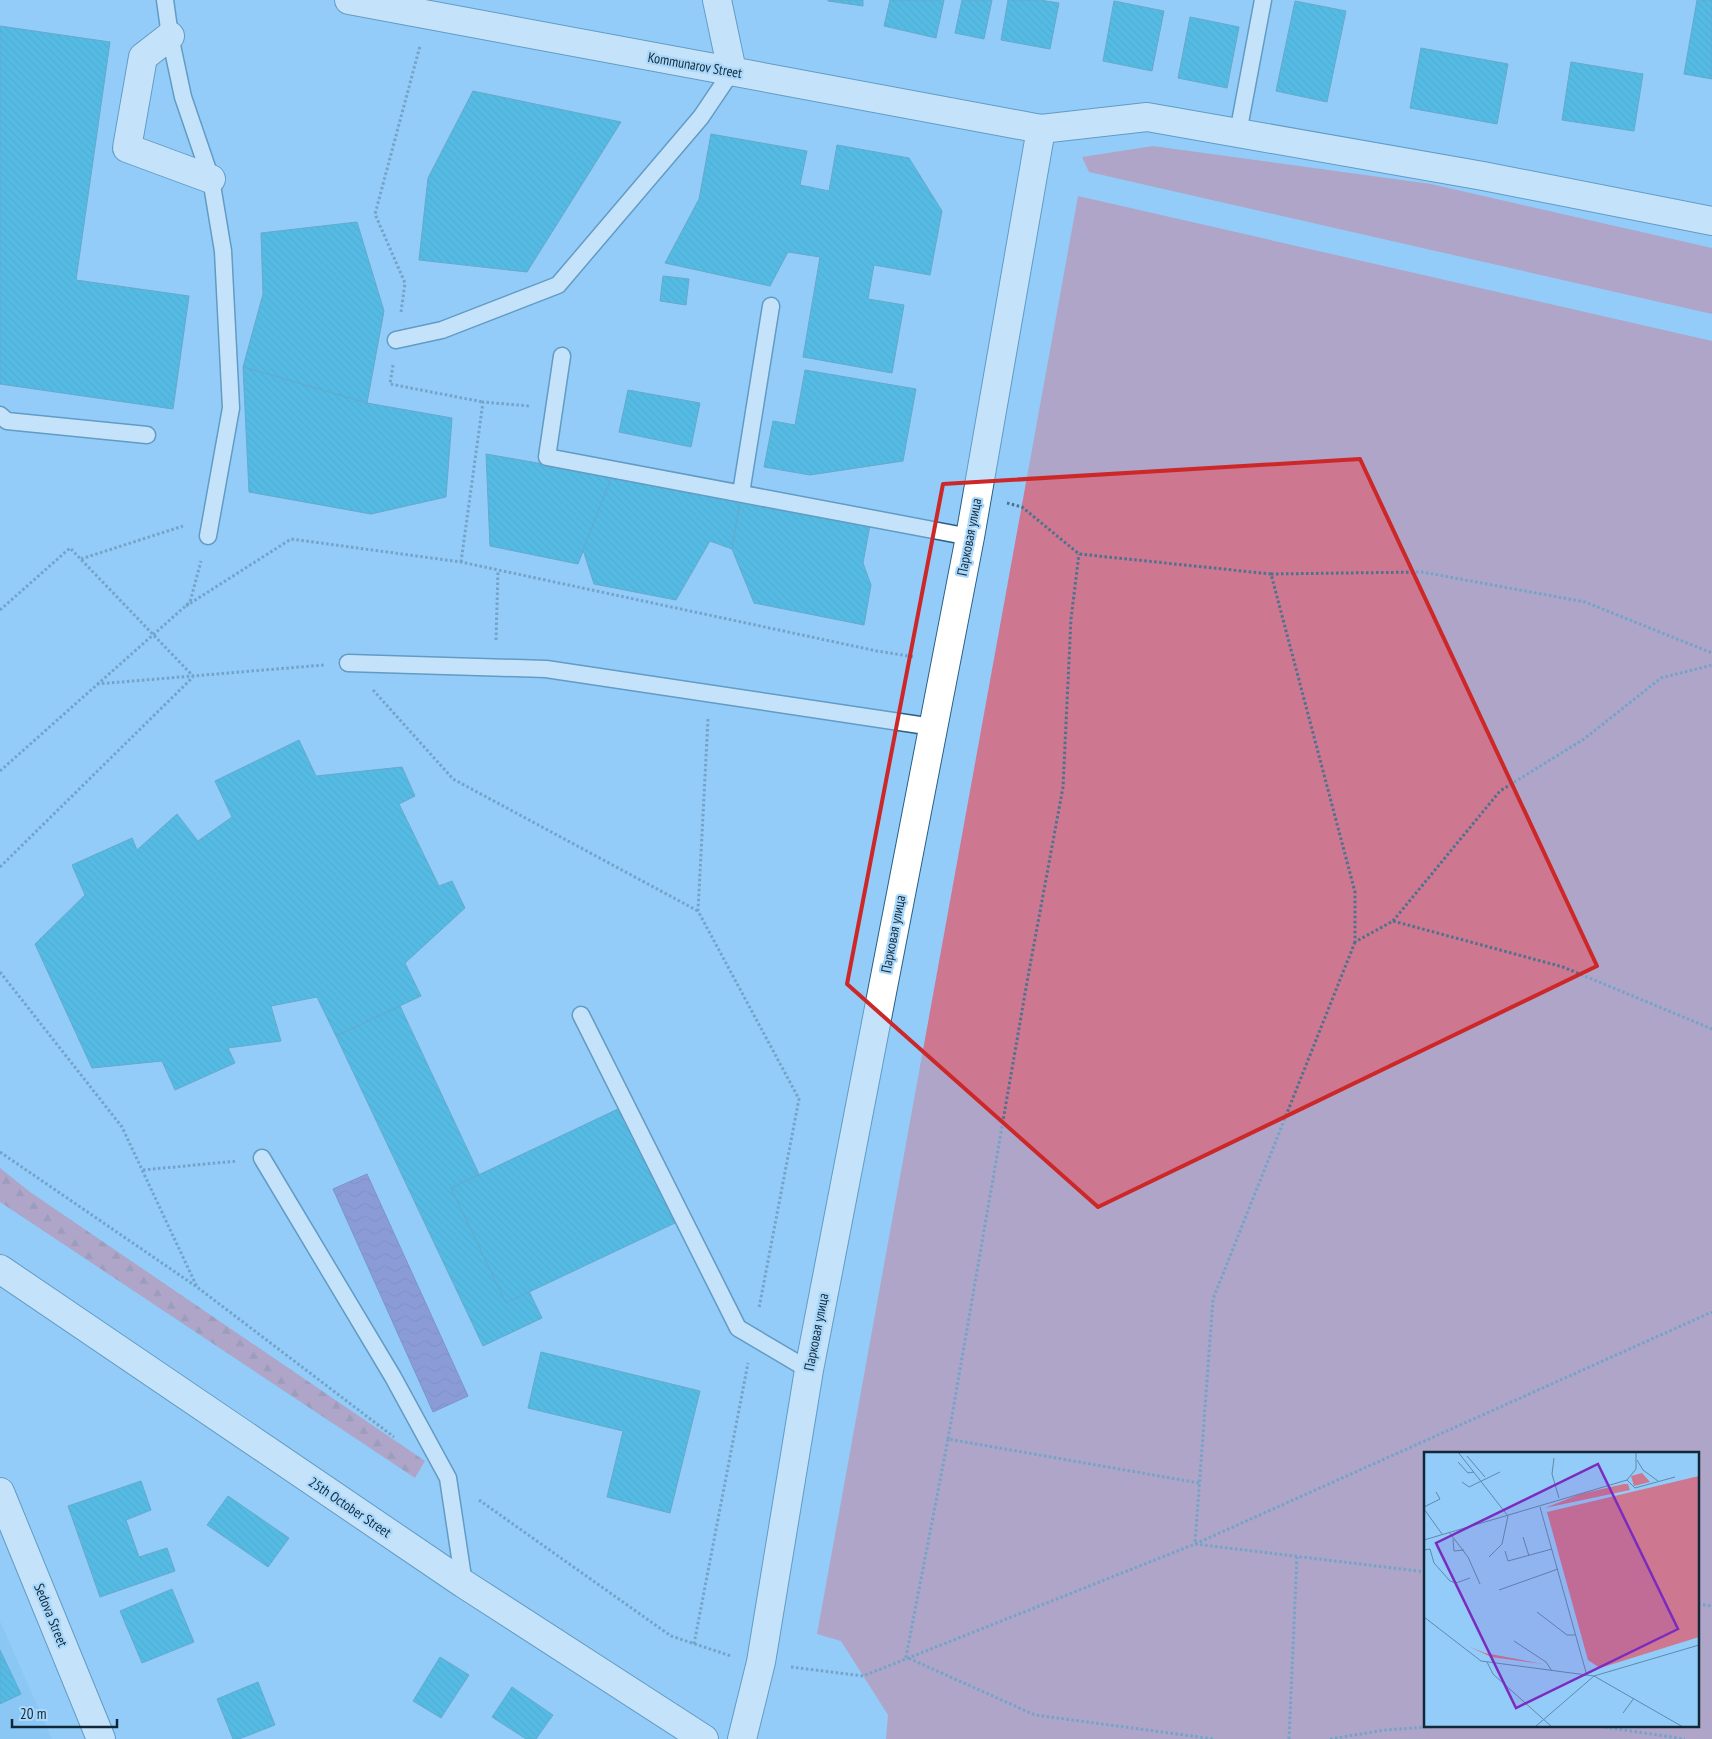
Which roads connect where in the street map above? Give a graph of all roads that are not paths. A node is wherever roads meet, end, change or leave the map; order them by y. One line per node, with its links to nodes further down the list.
1 (165, 0): 5 (lane)
2 (349, 0): 6 (street, Kommunarov Street)
3 (717, 0): 6 (street)
4 (1263, 0): 8 (lane)
5 (170, 36): 9 (lane); 9 (street)
6 (732, 71): 7 (street, Kommunarov Street); 12 (lane)
7 (1041, 129): 8 (street, Kommunarov Street); 18 (street, Парковая улица)
8 (1238, 133): 10 (street, Kommunarov Street)
9 (211, 179): 17 (lane)
10 (1712, 221)
11 (771, 306): 16 (lane)
12 (396, 340)
13 (562, 356): 16 (lane)
14 (0, 415): 15 (lane)
15 (147, 435)
16 (741, 493): 18 (lane)
17 (208, 536)
18 (970, 537): 20 (street, Парковая улица)
19 (348, 663): 20 (lane)
20 (933, 726): 24 (street, Парковая улица)
21 (581, 1015): 24 (lane)
22 (262, 1158): 26 (lane)
23 (0, 1269): 26 (street, 25th October Street)
24 (809, 1370): 29 (street, Парковая улица)
25 (0, 1492): 27 (street, Sedova Street)
26 (464, 1584): 28 (street, 25th October Street)
27 (101, 1739)
28 (704, 1739)
29 (742, 1739)

